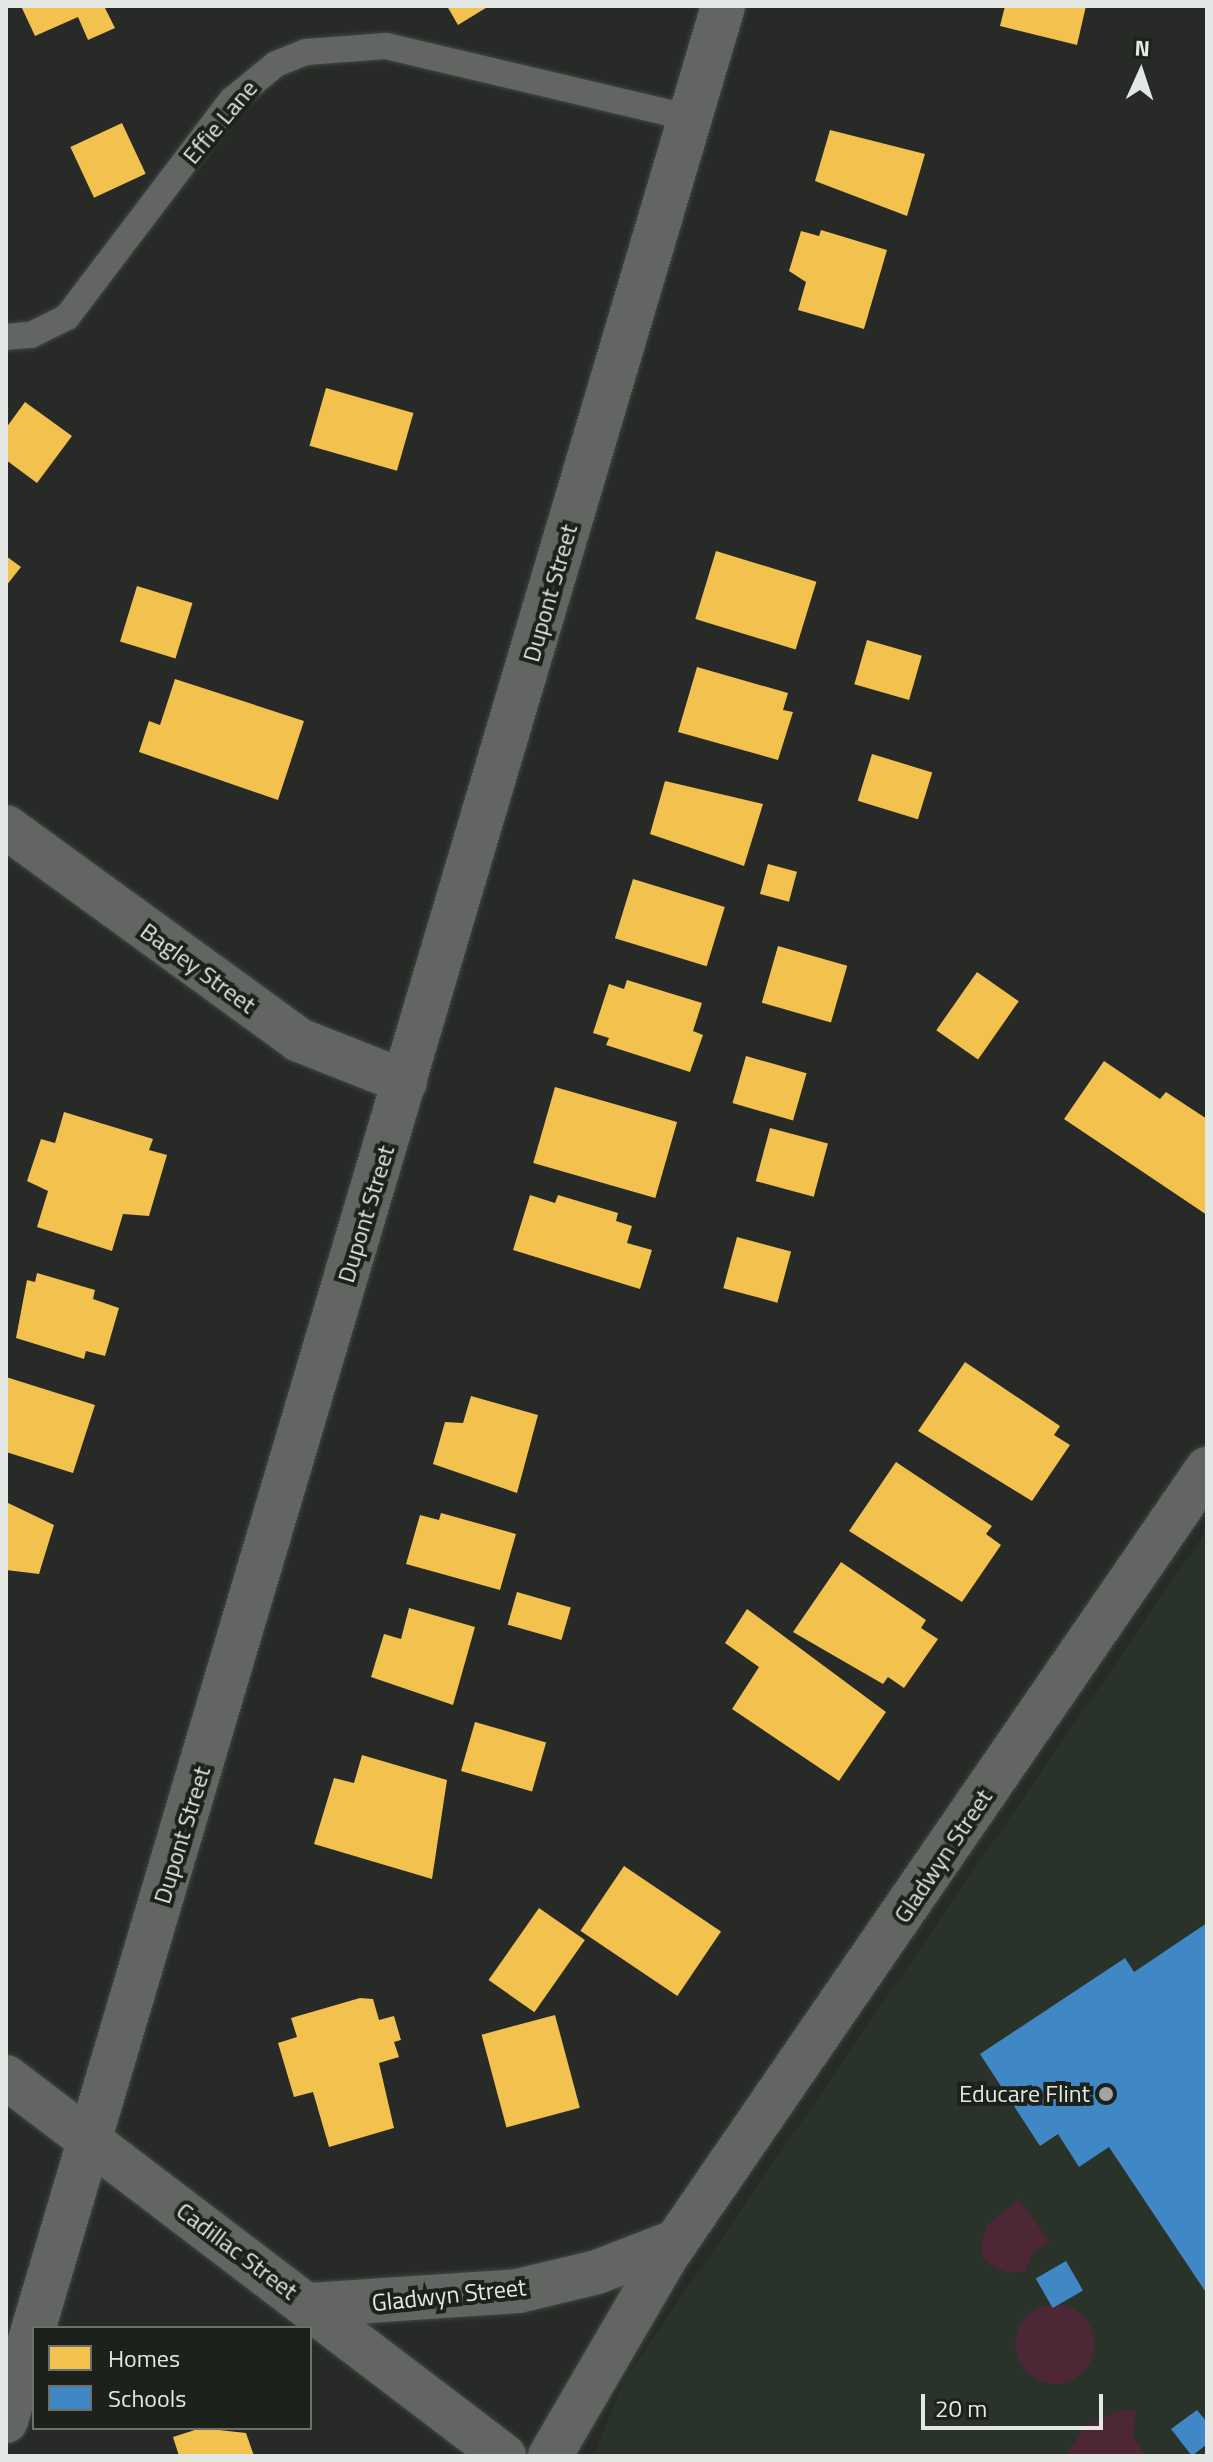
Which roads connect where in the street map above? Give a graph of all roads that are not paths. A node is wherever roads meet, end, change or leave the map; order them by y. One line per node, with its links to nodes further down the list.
1 (723, 6): 2 (street, Dupont Street)
2 (690, 118): 3 (lane, Effie Lane); 5 (street, Dupont Street)
3 (6, 337)
4 (6, 827): 5 (street, Bagley Street)
5 (405, 1082): 8 (street, Dupont Street)
6 (1207, 1469): 9 (street, Gladwyn Street)
7 (6, 2077): 8 (street, Cadillac Street)
8 (90, 2140): 10 (street, Cadillac Street); 11 (street, Dupont Street)
9 (677, 2241): 10 (street, Gladwyn Street); 15 (street, Gladwyn Street)
10 (309, 2305): 14 (street, Cadillac Street)
11 (34, 2326)
12 (32, 2334): 13 (street, Dupont Street)
13 (6, 2421)
14 (504, 2456)
15 (550, 2456)

